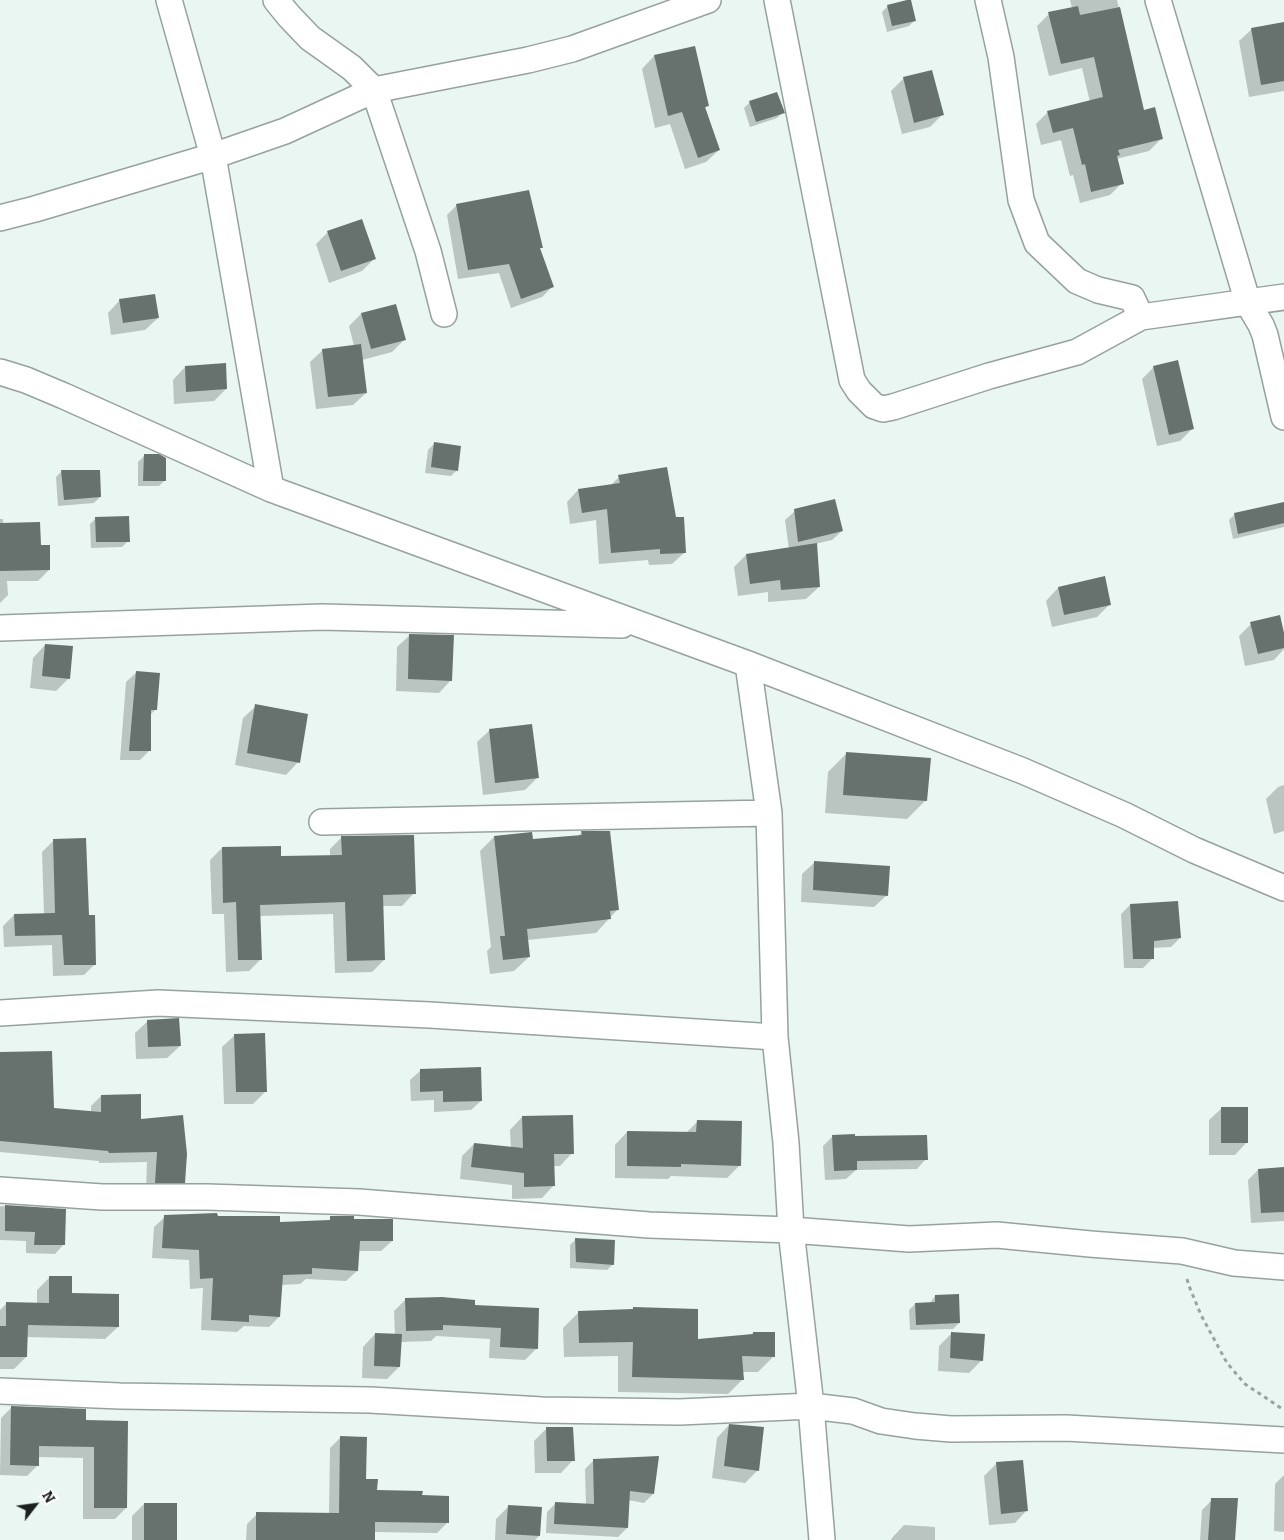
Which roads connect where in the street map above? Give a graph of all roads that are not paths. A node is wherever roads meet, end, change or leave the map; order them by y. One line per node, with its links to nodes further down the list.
1 (169, 0): 8 (street)
2 (276, 0): 7 (street)
3 (708, 0): 7 (street)
4 (777, 0): 13 (street)
5 (988, 0): 13 (street)
6 (1158, 0): 11 (street)
7 (374, 90): 8 (street); 12 (street)
8 (213, 156): 9 (street); 16 (street)
9 (0, 218)
10 (1284, 297): 11 (street)
11 (1248, 303): 13 (street); 15 (street)
12 (444, 314)
13 (1141, 317)
14 (0, 372): 16 (street)
15 (1284, 417)
16 (271, 490): 17 (street)
17 (644, 625): 18 (street); 19 (street)
18 (0, 628)
19 (748, 664): 20 (street); 22 (street)
20 (769, 813): 21 (street); 24 (street)
21 (322, 822)
22 (1284, 888)
23 (0, 1013): 24 (street)
24 (775, 1037): 26 (street)
25 (0, 1190): 26 (street)
26 (791, 1230): 27 (street); 29 (street)
27 (1284, 1268)
28 (0, 1391): 29 (street)
29 (811, 1406): 30 (street); 31 (street)
30 (1284, 1440)
31 (822, 1540)

